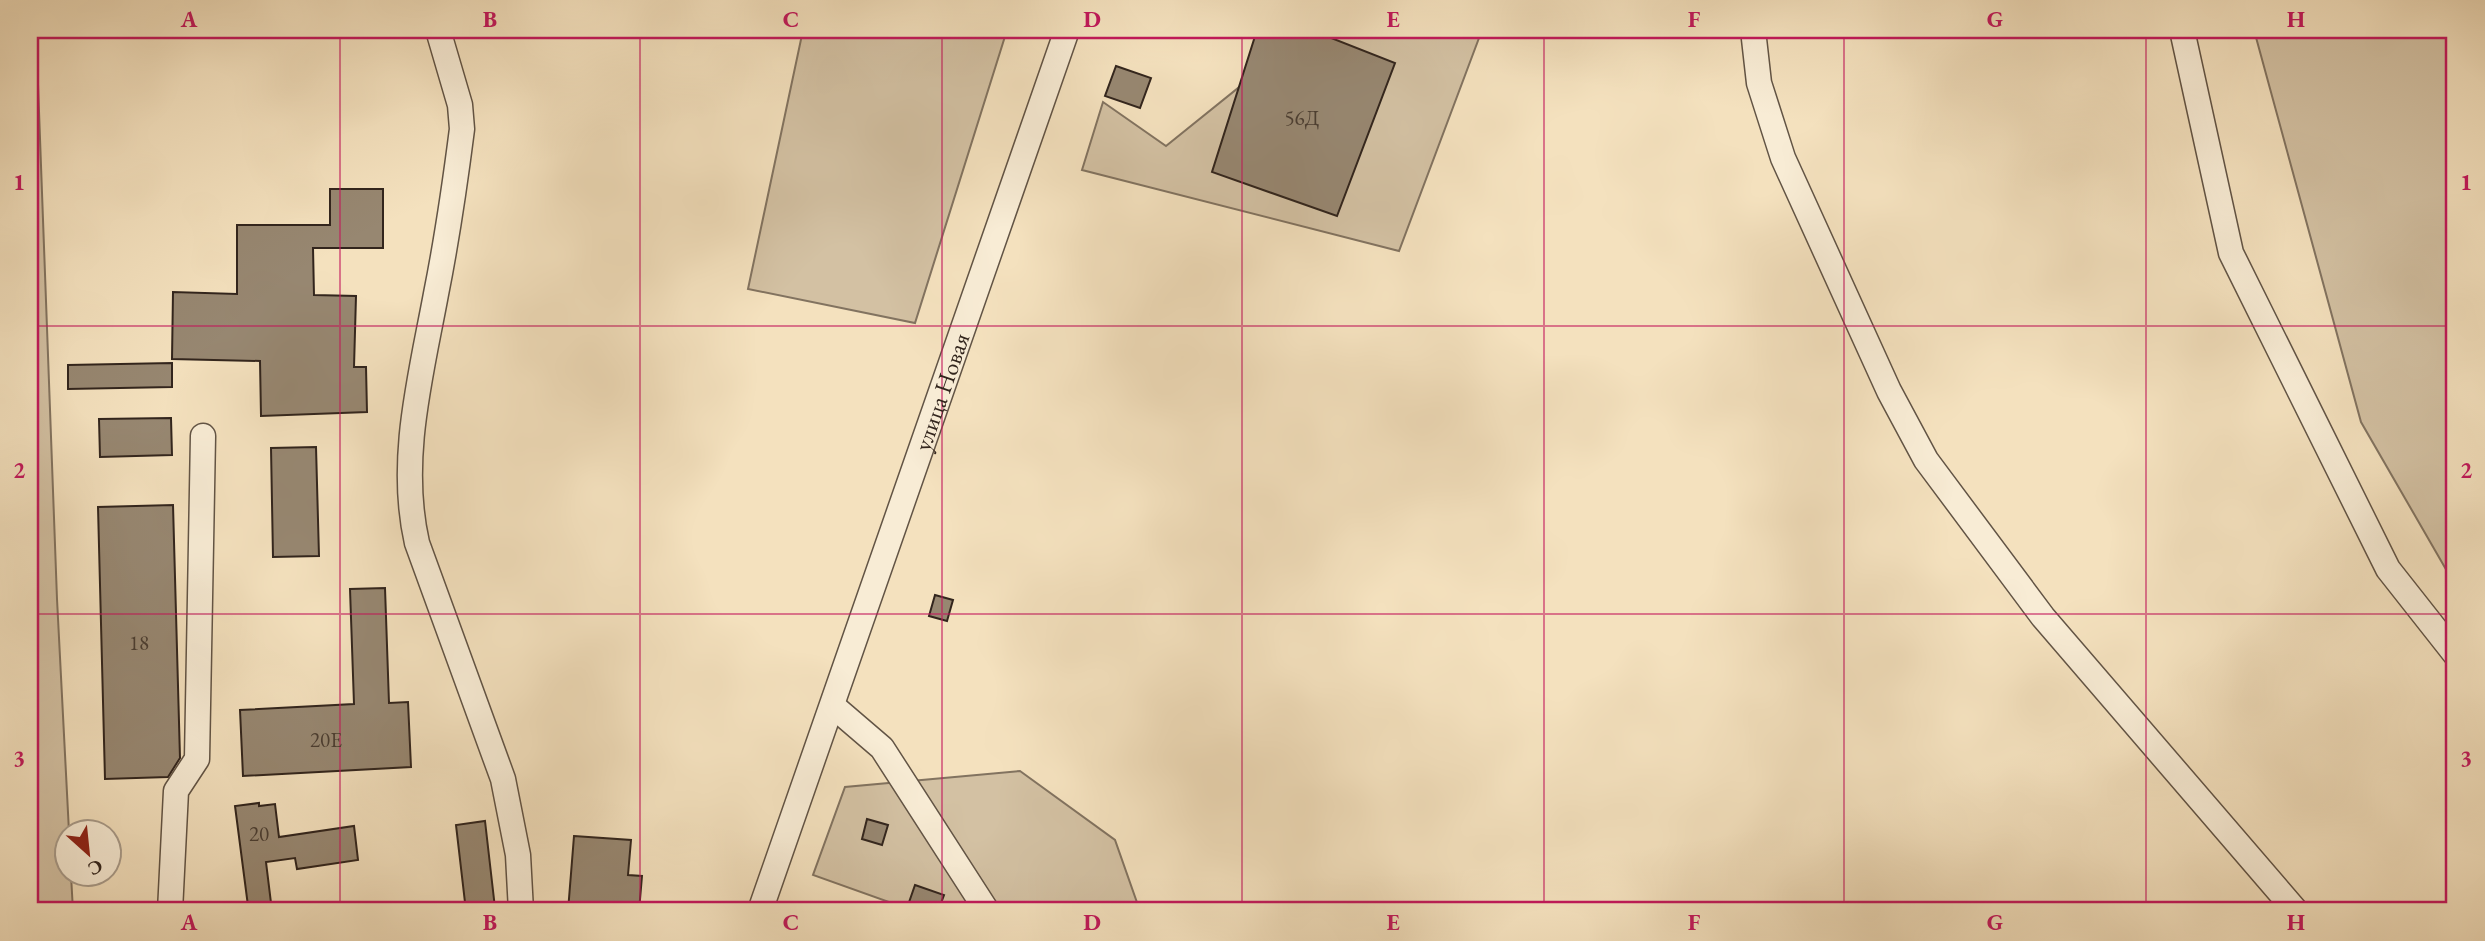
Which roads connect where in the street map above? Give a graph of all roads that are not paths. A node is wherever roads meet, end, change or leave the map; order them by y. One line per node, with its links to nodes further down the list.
1 (438, 30): 9 (street)
2 (1067, 30): 7 (street, улица Новая)
3 (1753, 30): 12 (street)
4 (2182, 30): 6 (street)
5 (203, 436): 8 (street)
6 (2455, 654)
7 (833, 706): 10 (street, улица Новая); 11 (street)
8 (170, 911)
9 (521, 911)
10 (760, 911)
11 (987, 911)
12 (2296, 911)

